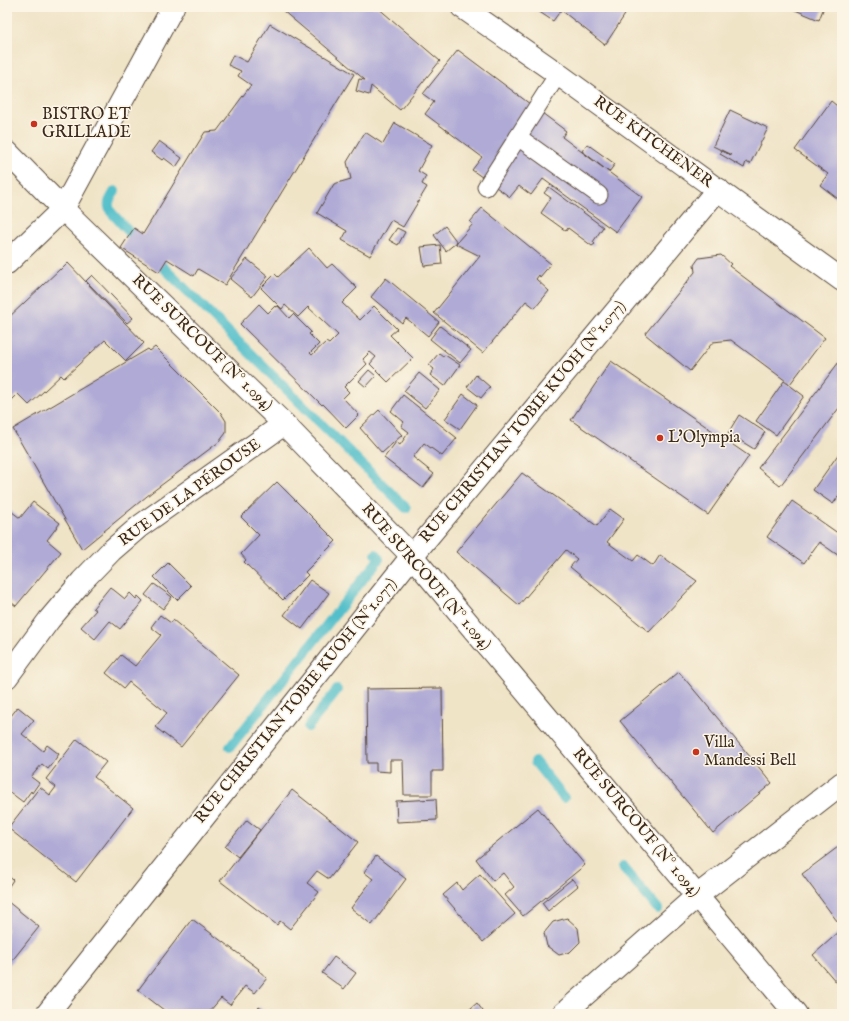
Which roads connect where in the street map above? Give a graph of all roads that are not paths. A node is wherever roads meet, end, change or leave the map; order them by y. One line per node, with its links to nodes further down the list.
1 (173, 7): 9 (street)
2 (462, 7): 3 (street, RUE KITCHENER)
3 (558, 74): 4 (lane); 7 (street, RUE KITCHENER)
4 (518, 137): 6 (lane); 8 (lane)
5 (7, 152): 9 (street, RUE SURCOUF (N° 1.094))
6 (486, 187)
7 (718, 190): 11 (street, RUE KITCHENER); 13 (street, RUE CHRISTIAN TOBIE KUOH (N°1.077))
8 (599, 195)
9 (63, 209): 10 (street); 12 (street, RUE SURCOUF (N° 1.094))
10 (7, 263)
11 (842, 280)
12 (284, 424): 13 (street, RUE SURCOUF (N° 1.094)); 14 (street, RUE DE LA PÉROUSE)
13 (412, 556): 16 (street, RUE SURCOUF (N° 1.094)); 17 (street, RUE CHRISTIAN TOBIE KUOH (N°1.077))
14 (7, 677)
15 (842, 783): 16 (street)
16 (697, 896): 18 (street); 19 (street, RUE SURCOUF (N° 1.094))
17 (47, 1014)
18 (563, 1014)
19 (796, 1014)

